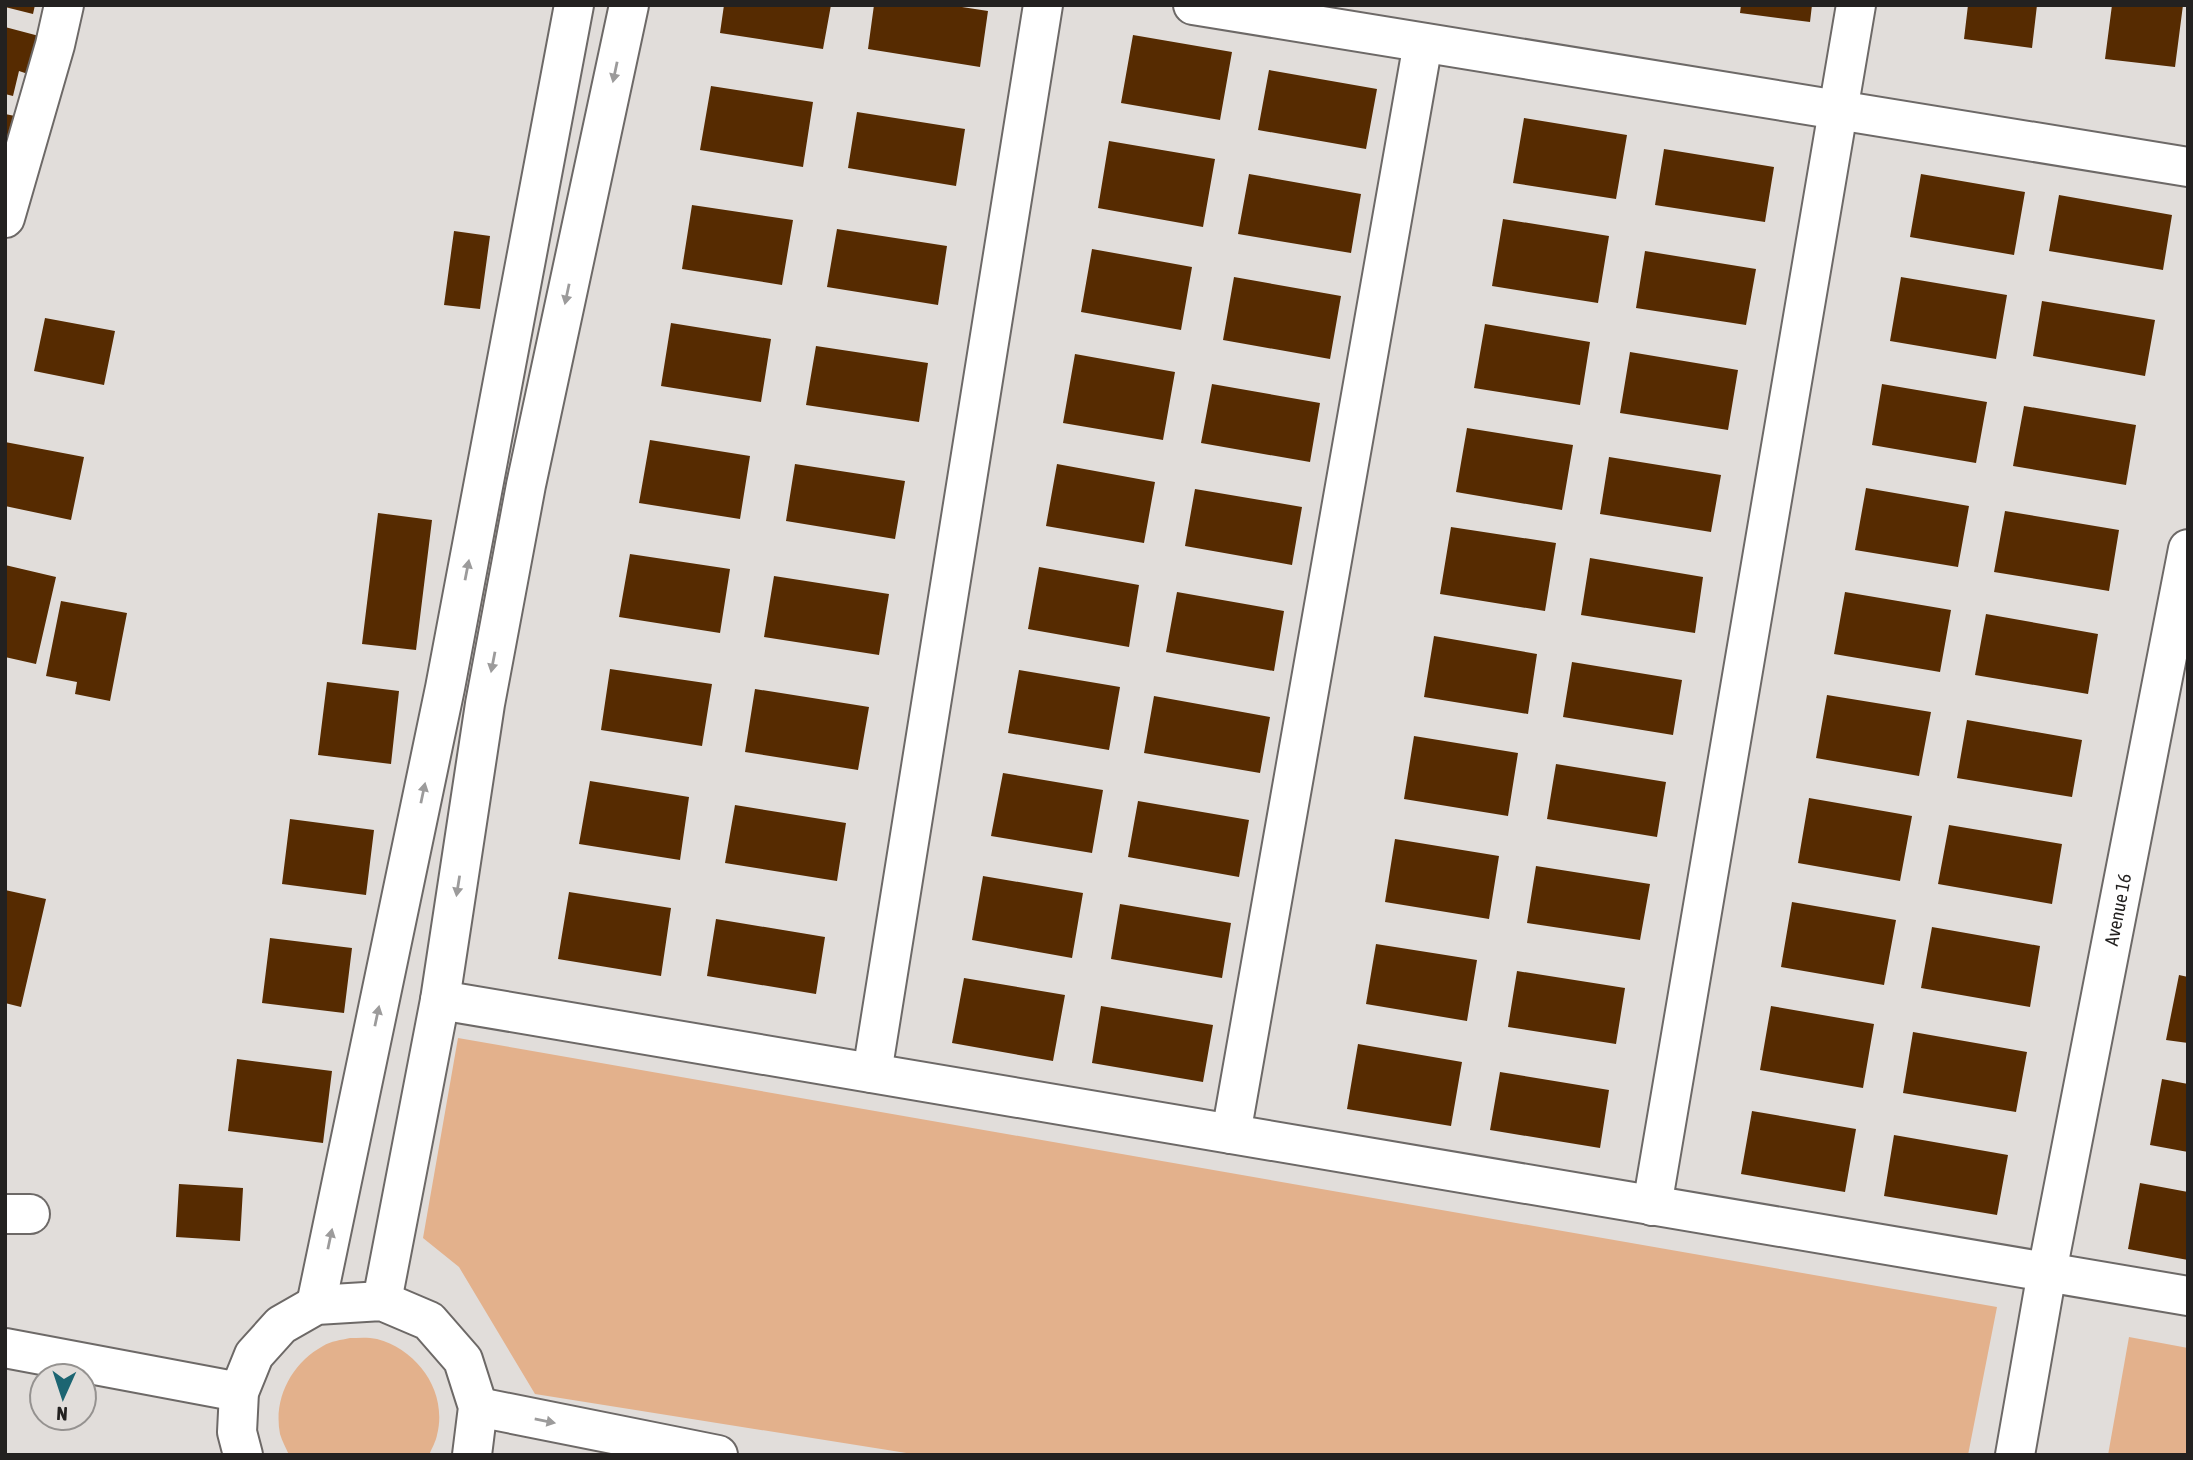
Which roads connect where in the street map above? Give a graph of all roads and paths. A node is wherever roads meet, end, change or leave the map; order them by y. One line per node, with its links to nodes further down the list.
1 (64, 5): 10 (street)
2 (574, 5): 19 (street, one-way to 2)
3 (629, 5): 12 (street, one-way to 12)
4 (1043, 5): 13 (street)
5 (1193, 5): 7 (street)
6 (1856, 5): 8 (street)
7 (1423, 43): 8 (street); 14 (street)
8 (1838, 109): 9 (street); 15 (street)
9 (2188, 167)
10 (5, 218)
11 (2188, 549): 16 (street, Avenue 16)
12 (440, 1000): 13 (street); 18 (street)
13 (872, 1073): 14 (street)
14 (1231, 1134): 15 (street)
15 (1652, 1206): 16 (street)
16 (2047, 1272): 17 (street); 26 (street, Avenue 16)
17 (2188, 1296)
18 (382, 1301): 19 (street); 22 (street)
19 (316, 1306): 21 (street)
20 (5, 1348): 21 (street)
21 (239, 1392): 23 (street)
22 (478, 1407): 24 (street); 25 (street, one-way to 25)
23 (243, 1455)
24 (472, 1455)
25 (718, 1455)
26 (2015, 1455)

